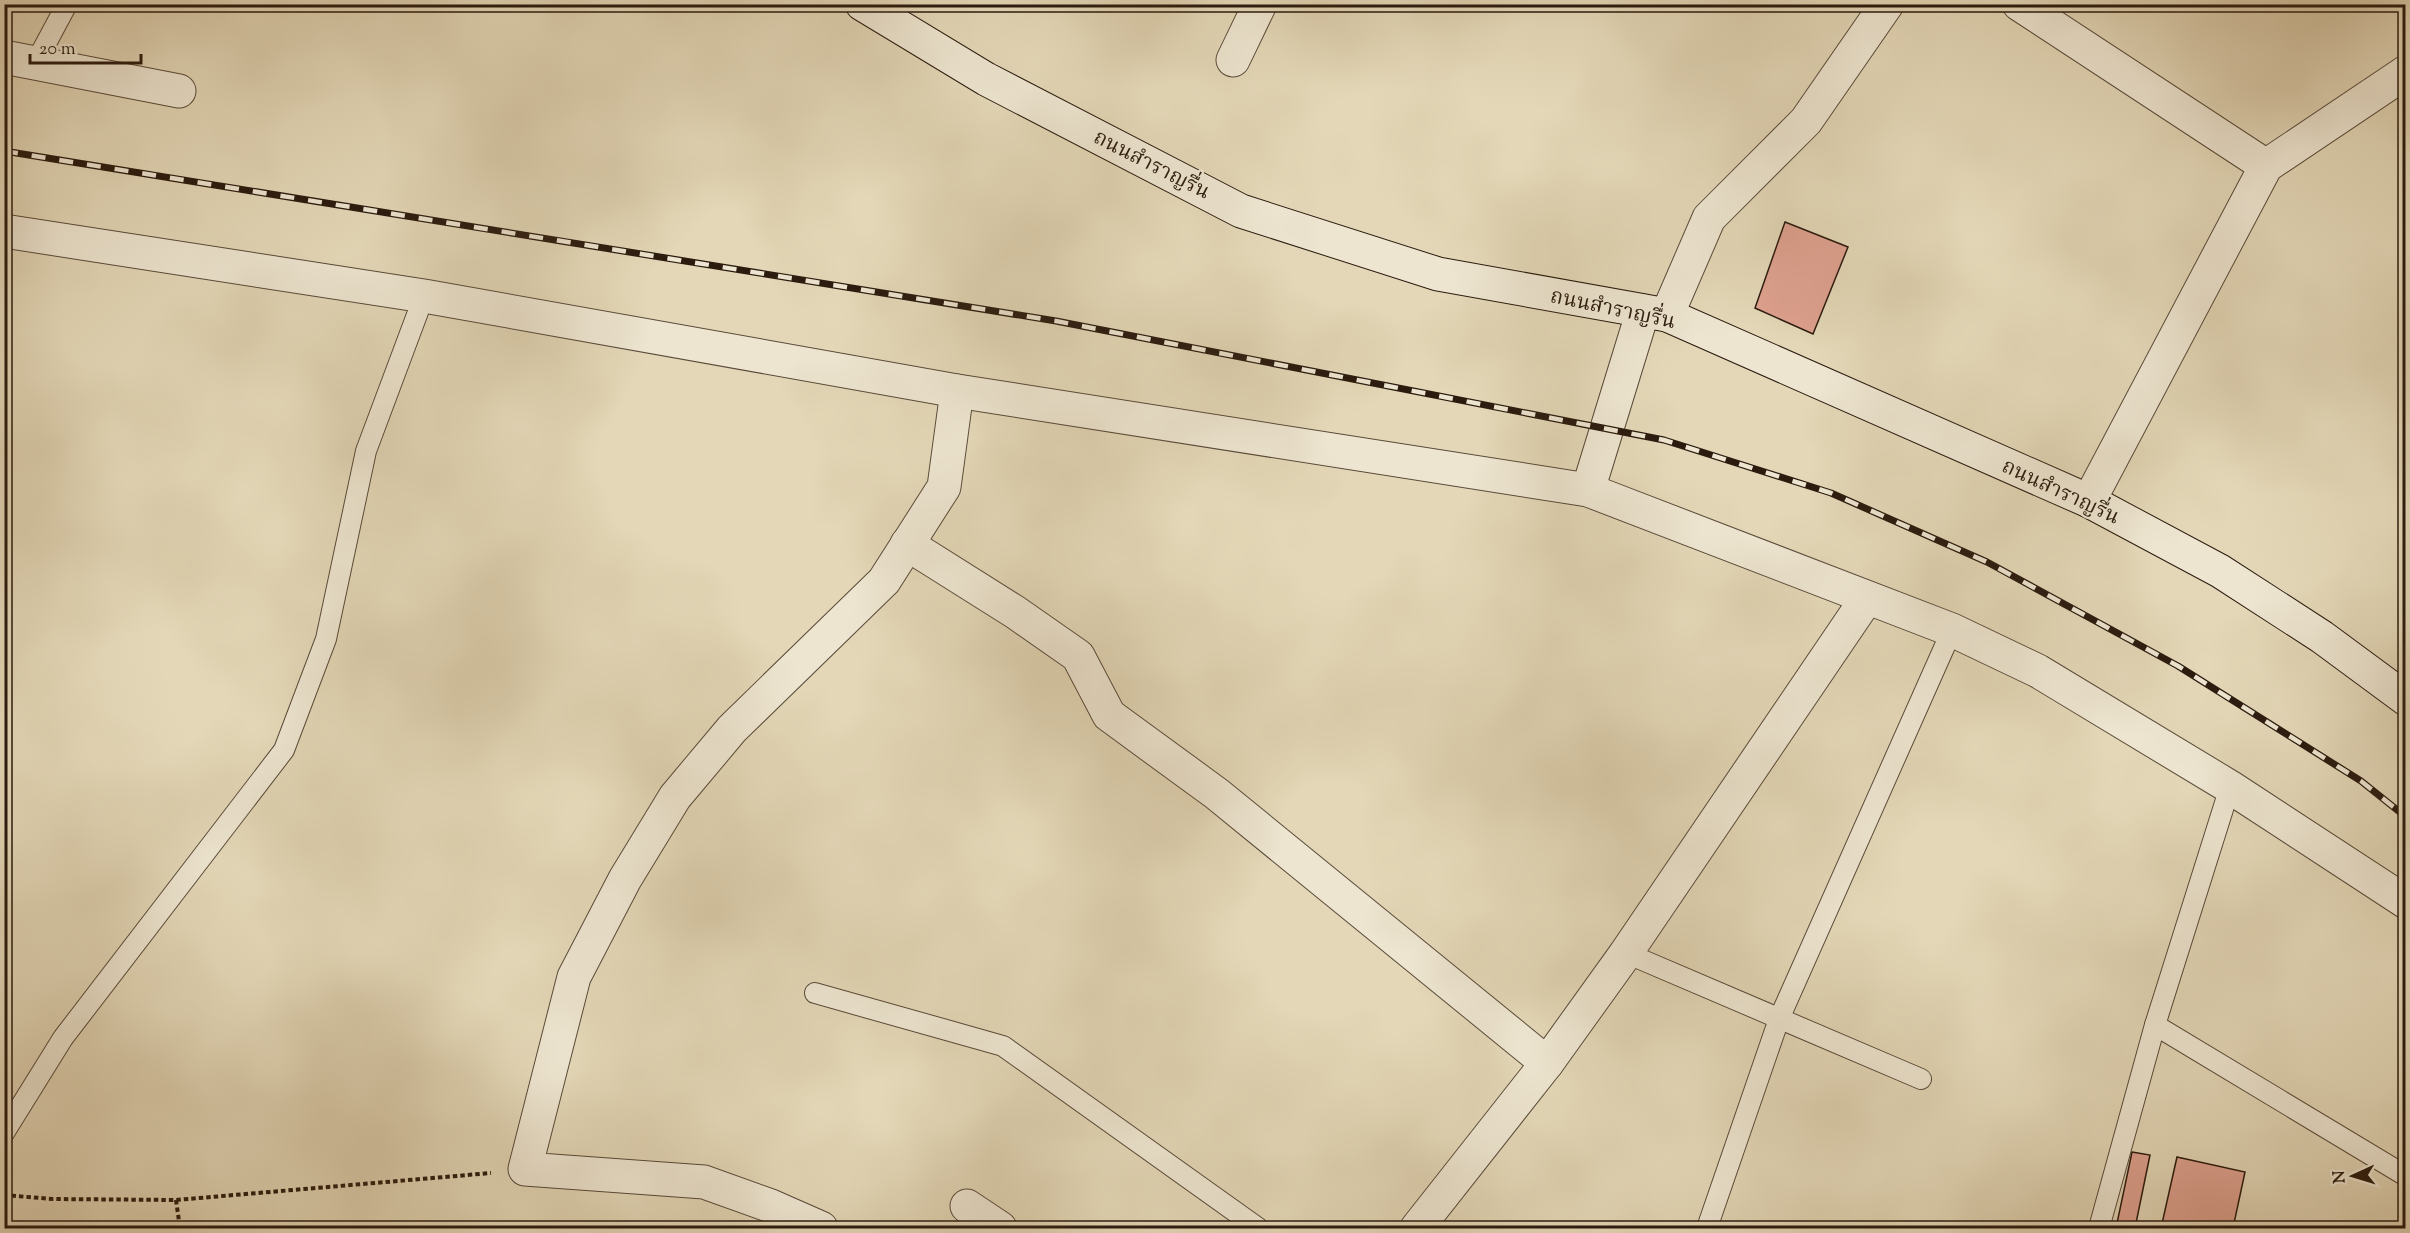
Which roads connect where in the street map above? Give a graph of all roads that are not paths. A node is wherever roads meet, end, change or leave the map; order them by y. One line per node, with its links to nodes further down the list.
1 (67, 4): 6 (lane)
2 (862, 4): 13 (street, ถนนสำราญรื่น)
3 (1260, 4): 7 (street)
4 (1887, 4): 13 (street)
5 (2019, 4): 10 (street)
6 (20, 60): 9 (street)
7 (1233, 60)
8 (2406, 72): 10 (street)
9 (179, 91)
10 (2266, 166): 16 (street)
11 (4, 231): 12 (street)
12 (424, 296): 14 (street); 29 (lane)
13 (1655, 313): 15 (street); 16 (street, ถนนสำราญรื่น)
14 (957, 391): 15 (street); 17 (street)
15 (1588, 490): 18 (street)
16 (2089, 501): 20 (street, ถนนสำราญรื่น)
17 (908, 544): 27 (street); 32 (street)
18 (1867, 598): 19 (street); 23 (street)
19 (1952, 630): 21 (street); 25 (lane)
20 (2406, 699)
21 (2230, 788): 22 (street); 26 (lane)
22 (2406, 902)
23 (1626, 953): 25 (lane); 27 (street)
24 (815, 993): 34 (lane)
25 (1779, 1019): 28 (lane); 36 (lane)
26 (2155, 1025): 30 (lane); 37 (lane)
27 (1547, 1063): 35 (street)
28 (1921, 1079)
29 (4, 1133)
30 (2406, 1176)
31 (967, 1206): 33 (street)
32 (821, 1228)
33 (1000, 1228)
34 (1258, 1228)
35 (1417, 1228)
36 (1707, 1228)
37 (2098, 1228)

